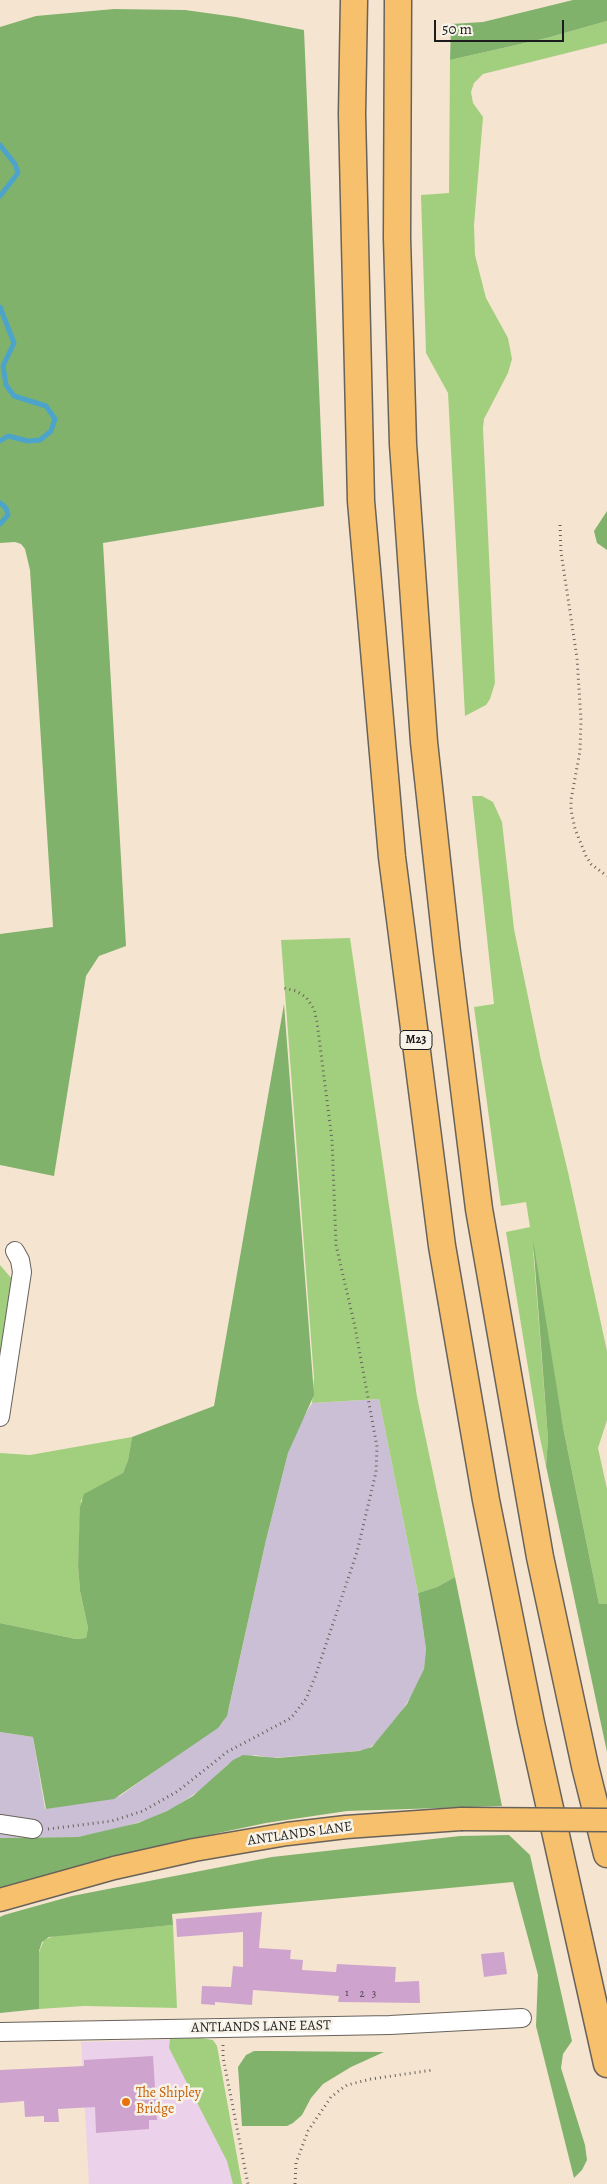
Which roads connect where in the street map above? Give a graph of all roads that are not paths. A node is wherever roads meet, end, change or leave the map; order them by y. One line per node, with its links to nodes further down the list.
1 (354, 0): 12 (highway, M23)
2 (398, 0): 8 (highway)
3 (15, 1251): 4 (street)
4 (0, 1417)
5 (607, 1820): 9 (main road, ANTLANDS LANE, bridge)
6 (0, 1824): 7 (street)
7 (33, 1829)
8 (607, 1854)
9 (0, 1900)
10 (522, 2018): 11 (street, ANTLANDS LANE EAST)
11 (0, 2032)
12 (607, 2064)

